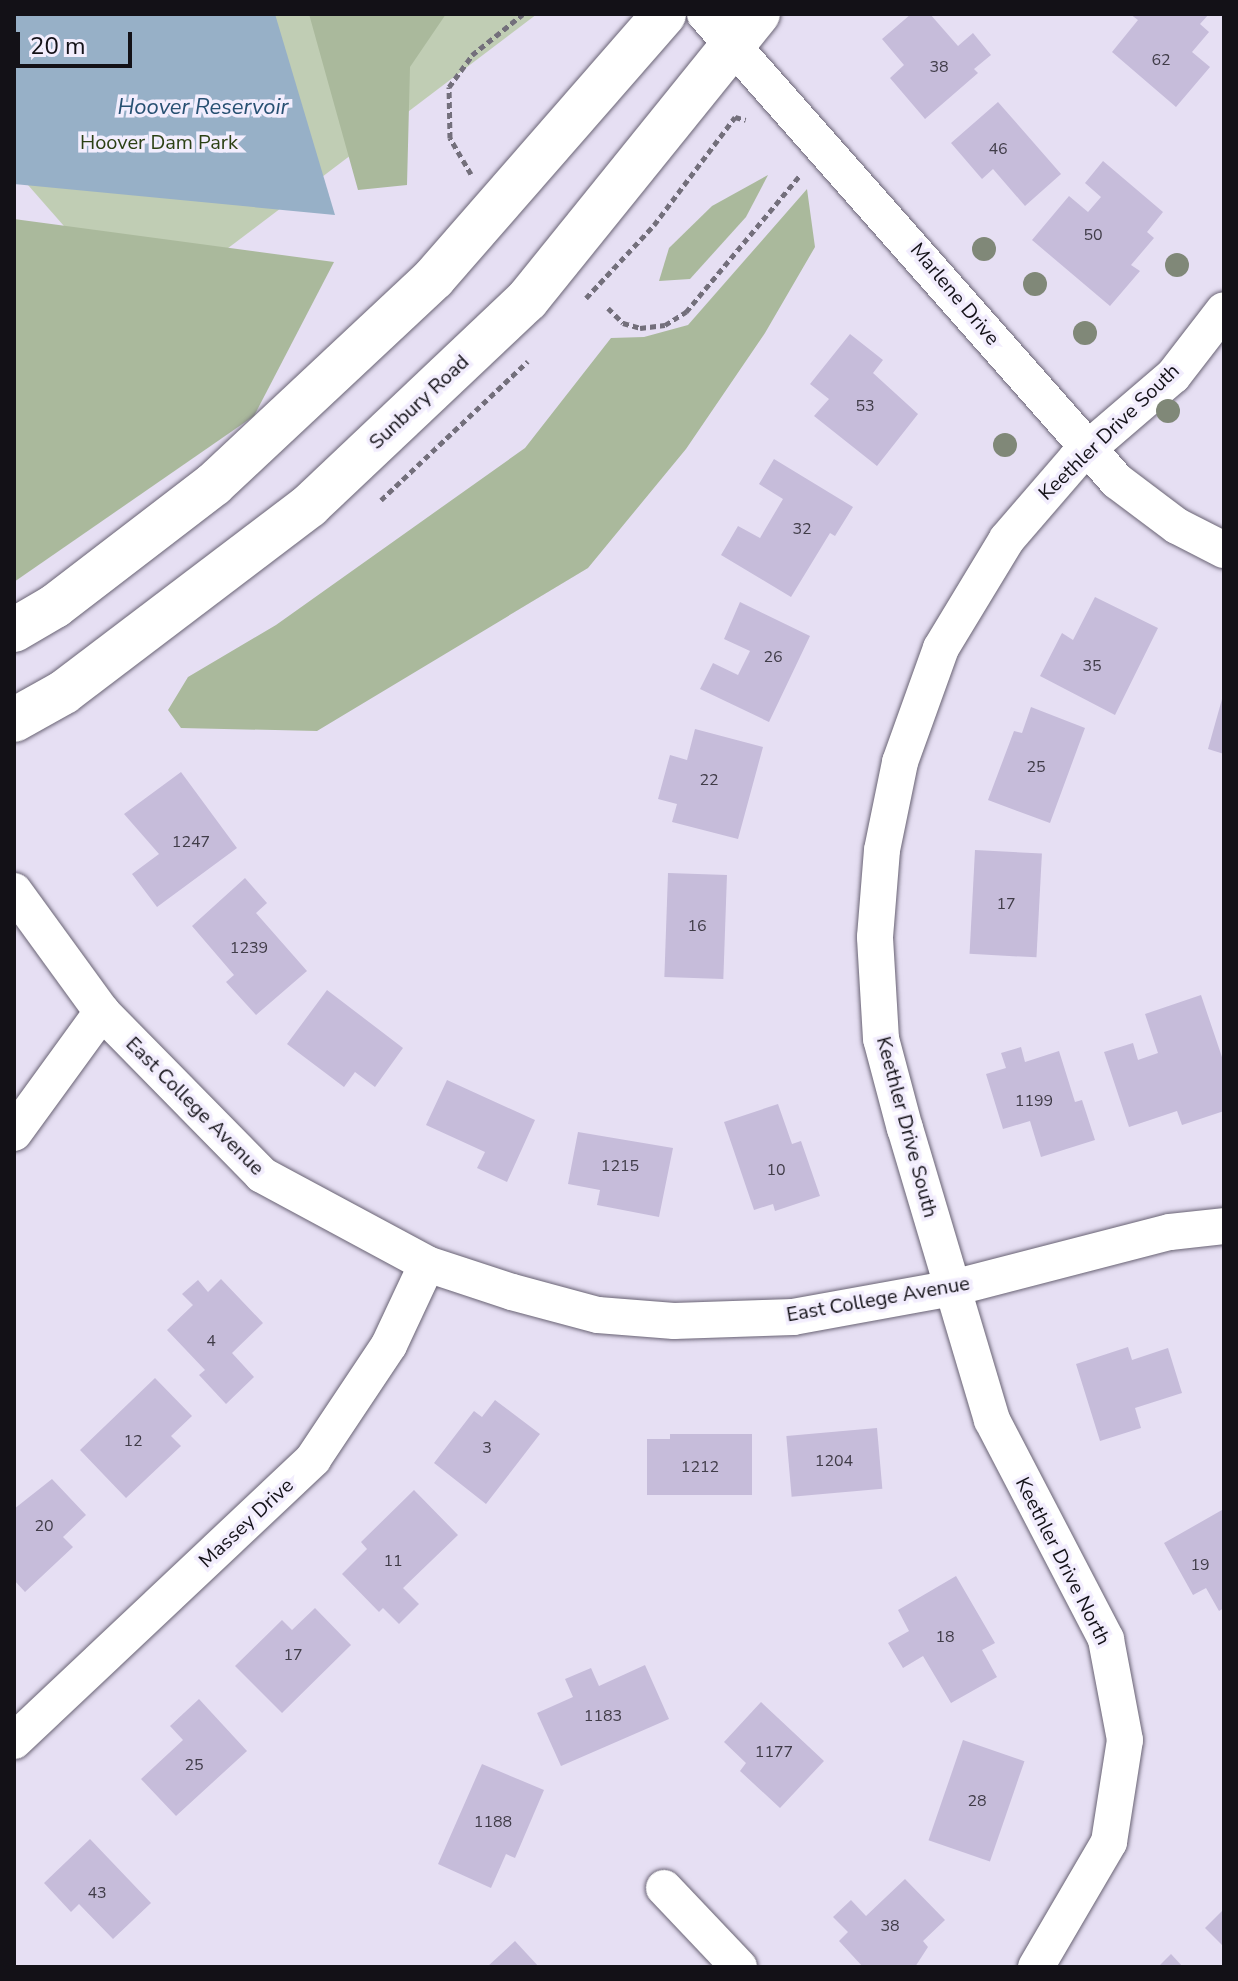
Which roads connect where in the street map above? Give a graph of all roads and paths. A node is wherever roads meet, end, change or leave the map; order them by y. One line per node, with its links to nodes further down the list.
1 (523, 14): 6 (path)
2 (664, 14): 11 (main road)
3 (705, 14): 4 (street, Marlene Drive)
4 (747, 30): 9 (street, Marlene Drive); 12 (main road, Sunbury Road)
5 (806, 168): 7 (path)
6 (478, 185)
7 (608, 308)
8 (1224, 310): 9 (street, Keethler Drive South)
9 (1089, 448): 10 (street, Marlene Drive); 18 (street, Keethler Drive South)
10 (1224, 550)
11 (14, 630)
12 (14, 720)
13 (14, 891): 14 (street, East College Avenue)
14 (102, 1012): 15 (street); 17 (street, East College Avenue)
15 (14, 1133)
16 (1224, 1226): 18 (street, East College Avenue)
17 (427, 1264): 18 (street, East College Avenue); 19 (street, Massey Drive)
18 (953, 1288): 22 (street, Keethler Drive North)
19 (14, 1741)
20 (664, 1888): 21 (street)
21 (739, 1967)
22 (1036, 1967)

